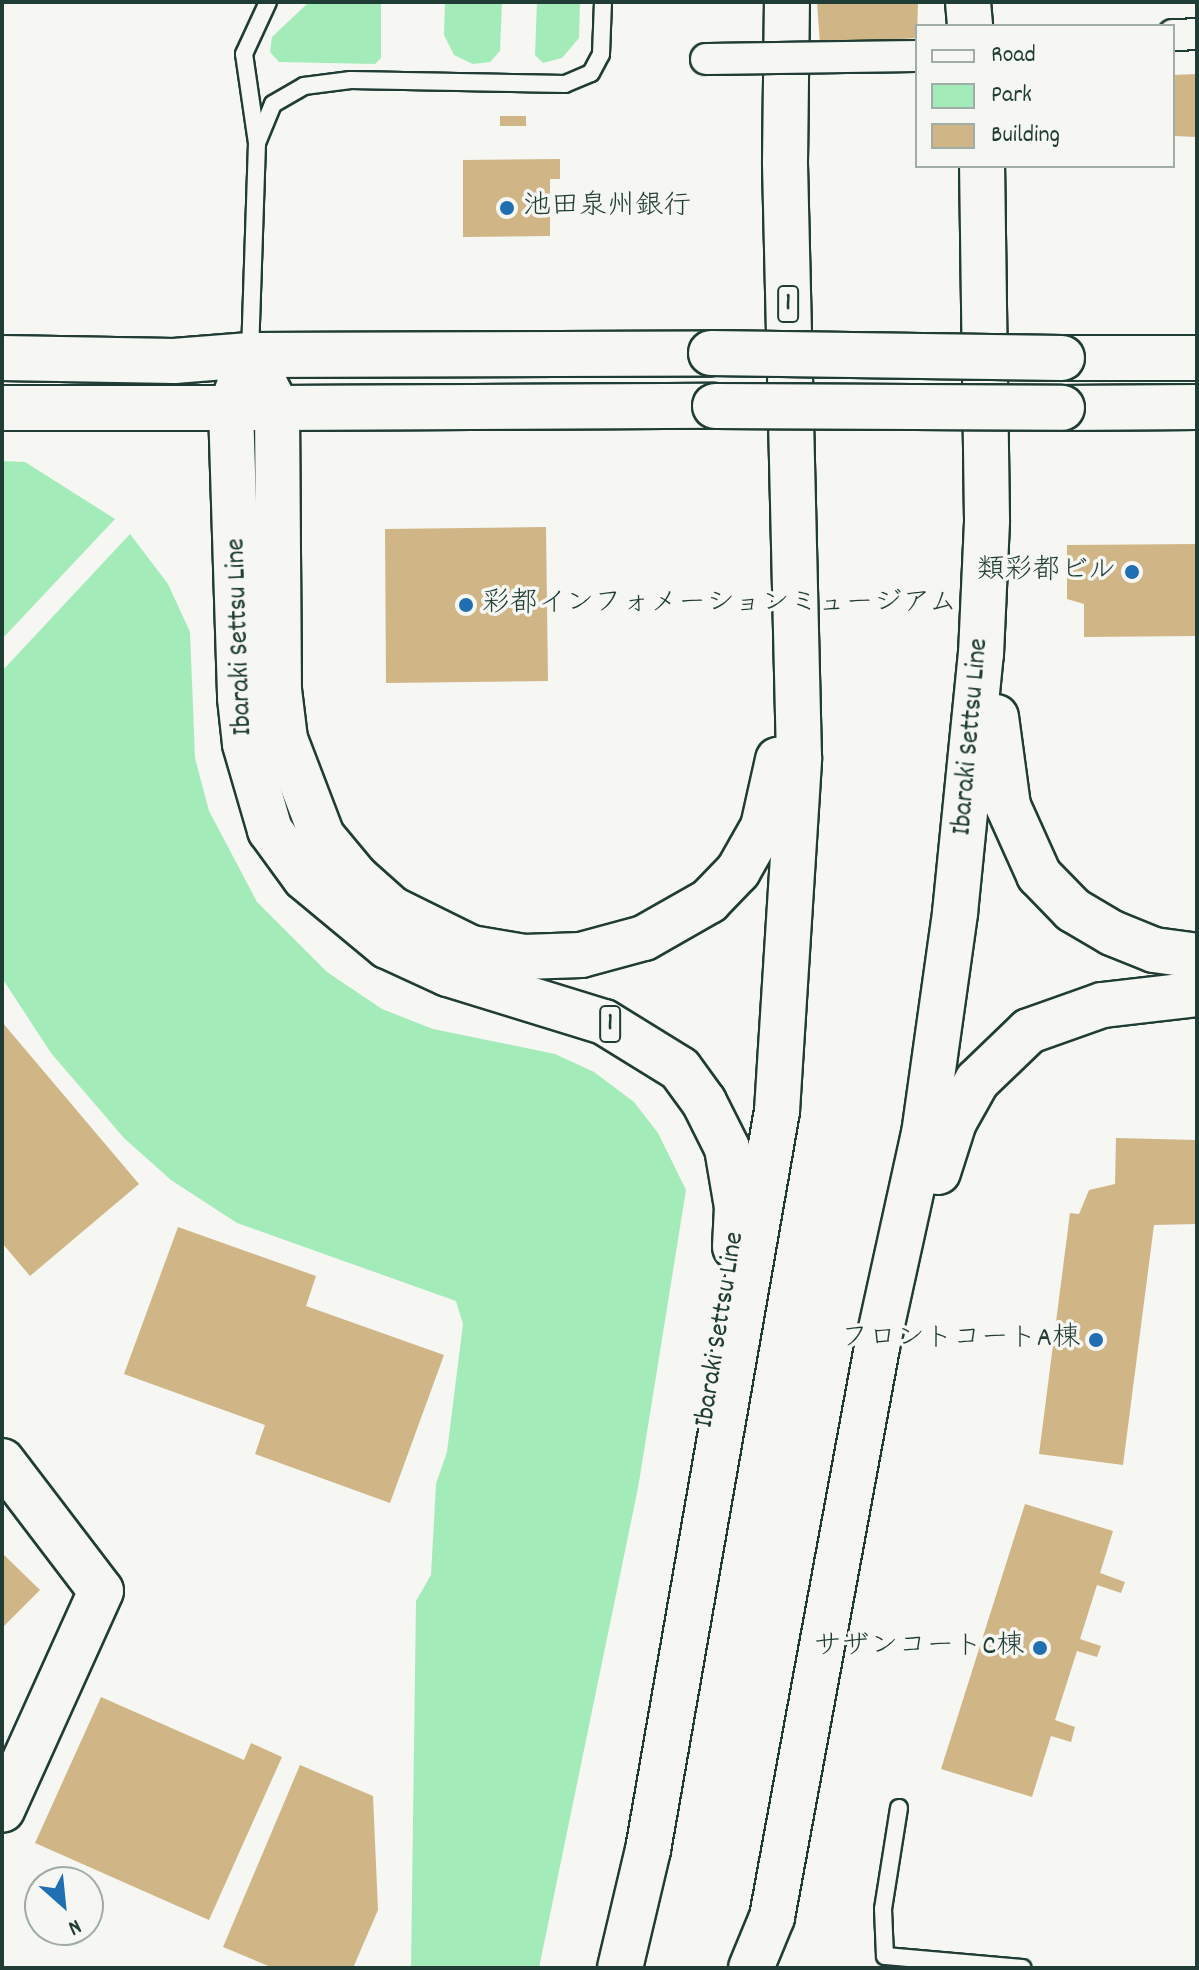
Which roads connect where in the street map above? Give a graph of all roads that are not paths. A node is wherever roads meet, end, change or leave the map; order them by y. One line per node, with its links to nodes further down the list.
1 (268, 2): 10 (lane)
2 (603, 2): 10 (lane)
3 (787, 2): 20 (main road, Ibaraki Settsu Line / 1)
4 (968, 2): 5 (main road)
5 (970, 24)
6 (1197, 34): 7 (street)
7 (1175, 35)
8 (915, 56): 9 (street, bridge)
9 (706, 59)
10 (257, 143): 13 (lane)
11 (982, 168): 12 (main road, Ibaraki Settsu Line)
12 (986, 268): 21 (main road, Ibaraki Settsu Line); 23 (main road, Ibaraki Settsu Line)
13 (250, 355): 14 (main road); 15 (main road, 1, bridge); 18 (main road, Ibaraki Settsu Line / 1); 19 (main road, Ibaraki Settsu Line / 1)
14 (2, 358)
15 (1197, 358)
16 (1197, 407): 19 (main road, bridge)
17 (2, 408): 18 (main road)
18 (231, 408): 19 (main road); 27 (main road, Ibaraki Settsu Line / 1)
19 (277, 408): 20 (main road, Ibaraki Settsu Line / 1)
20 (793, 607): 27 (main road, Ibaraki Settsu Line / 1)
21 (1197, 956)
22 (1197, 994): 23 (main road, Ibaraki Settsu Line)
23 (877, 1347): 29 (main road, Ibaraki Settsu Line)
24 (2, 1461): 26 (main road)
25 (899, 1808): 30 (lane)
26 (2, 1810)
27 (648, 1850): 28 (main road, Ibaraki Settsu Line / 1)
28 (620, 1968)
29 (751, 1968)
30 (1022, 1968)

